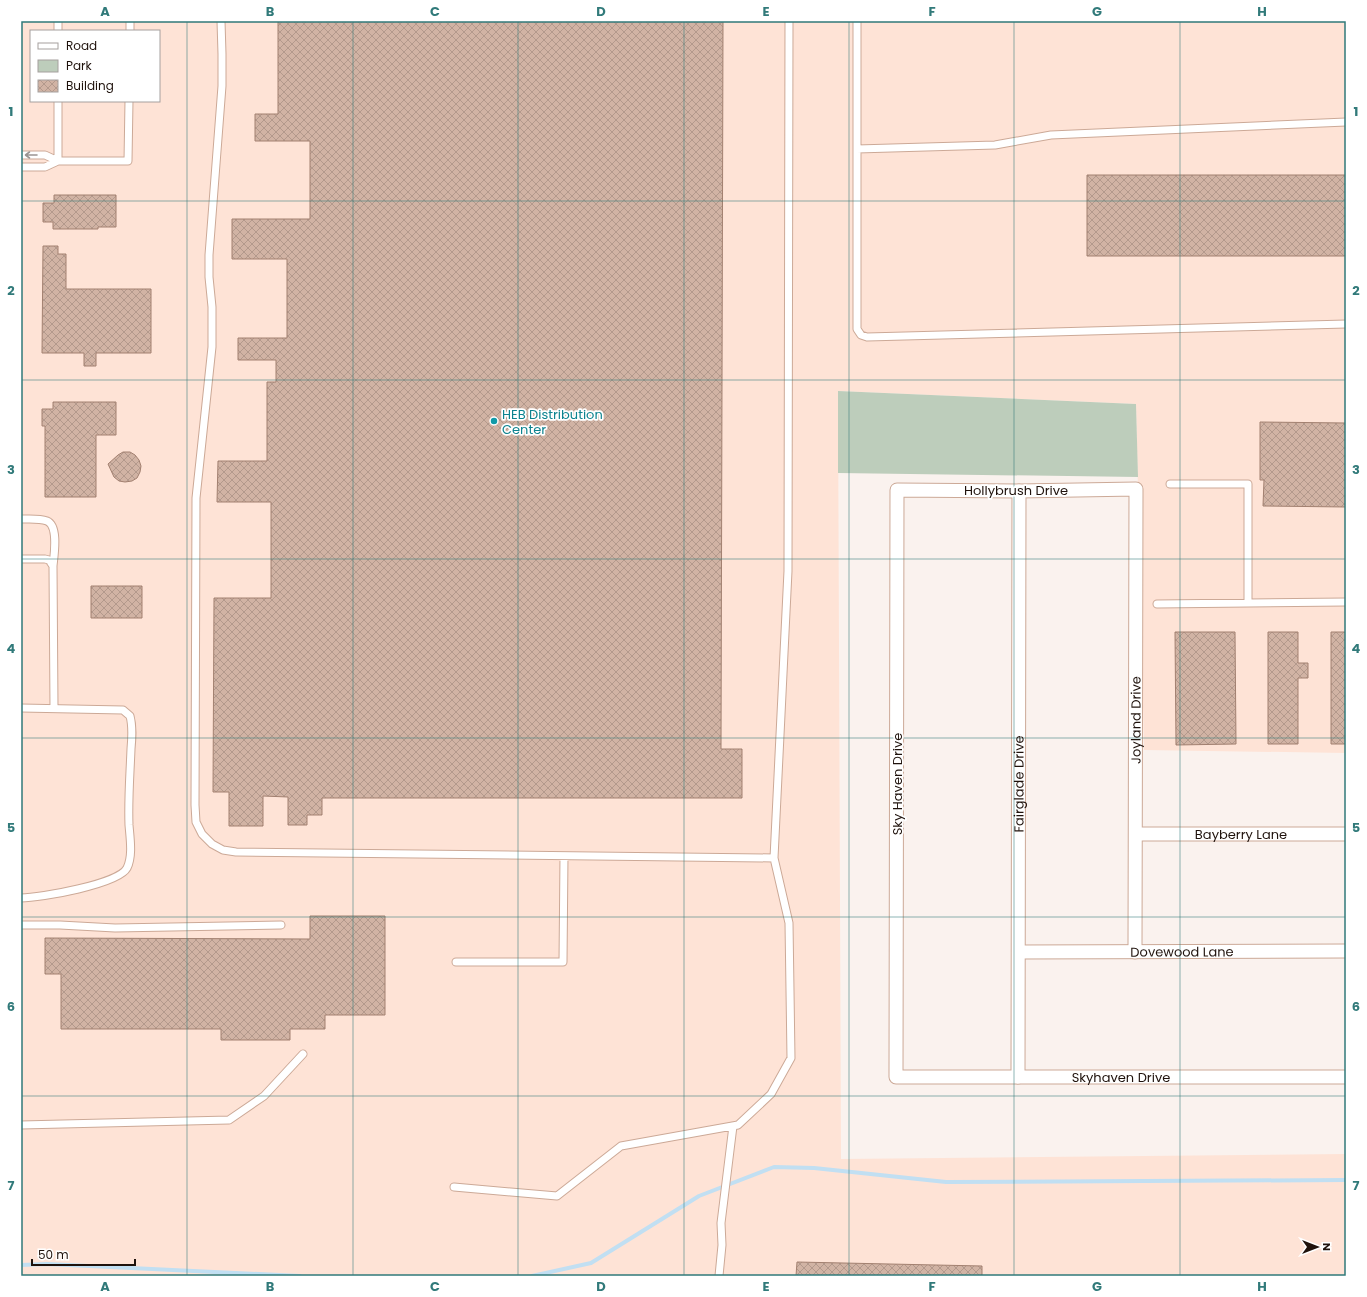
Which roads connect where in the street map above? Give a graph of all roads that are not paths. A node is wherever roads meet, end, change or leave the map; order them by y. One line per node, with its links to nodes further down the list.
1 (220, 21): 26 (lane)
2 (788, 21): 27 (lane)
3 (857, 21): 7 (lane)
4 (58, 102): 9 (lane)
5 (129, 102): 9 (lane)
6 (1346, 122): 7 (lane)
7 (857, 149): 11 (lane)
8 (21, 155): 9 (lane, one-way to 8)
9 (58, 161): 10 (lane)
10 (21, 167)
11 (1346, 324)
12 (1170, 484): 20 (lane)
13 (1136, 489): 15 (street, Hollybrush Drive); 24 (street, Joyland Drive)
14 (897, 490): 15 (street, Hollybrush Drive); 36 (street, Sky Haven Drive)
15 (1019, 491): 31 (street, Fairglade Drive)
16 (21, 519): 18 (lane)
17 (21, 559): 18 (lane)
18 (53, 566): 23 (lane)
19 (1346, 602): 20 (lane)
20 (1248, 603): 21 (lane)
21 (1157, 604)
22 (21, 708): 23 (lane)
23 (54, 708): 28 (lane)
24 (1136, 834): 25 (street, Bayberry Lane); 32 (street, Joyland Drive)
25 (1346, 834)
26 (564, 856): 27 (lane); 34 (lane)
27 (774, 858): 40 (lane)
28 (21, 898)
29 (281, 925): 30 (lane)
30 (21, 926)
31 (1019, 952): 32 (street, Dovewood Lane); 37 (street, Fairglade Drive)
32 (1135, 952): 33 (street, Dovewood Lane)
33 (1346, 952)
34 (456, 962)
35 (303, 1054): 39 (lane)
36 (896, 1077): 37 (street, Skyhaven Drive)
37 (1018, 1077): 38 (street, Skyhaven Drive)
38 (1346, 1077)
39 (21, 1125)
40 (733, 1126): 41 (lane); 42 (lane)
41 (454, 1187)
42 (719, 1276)

